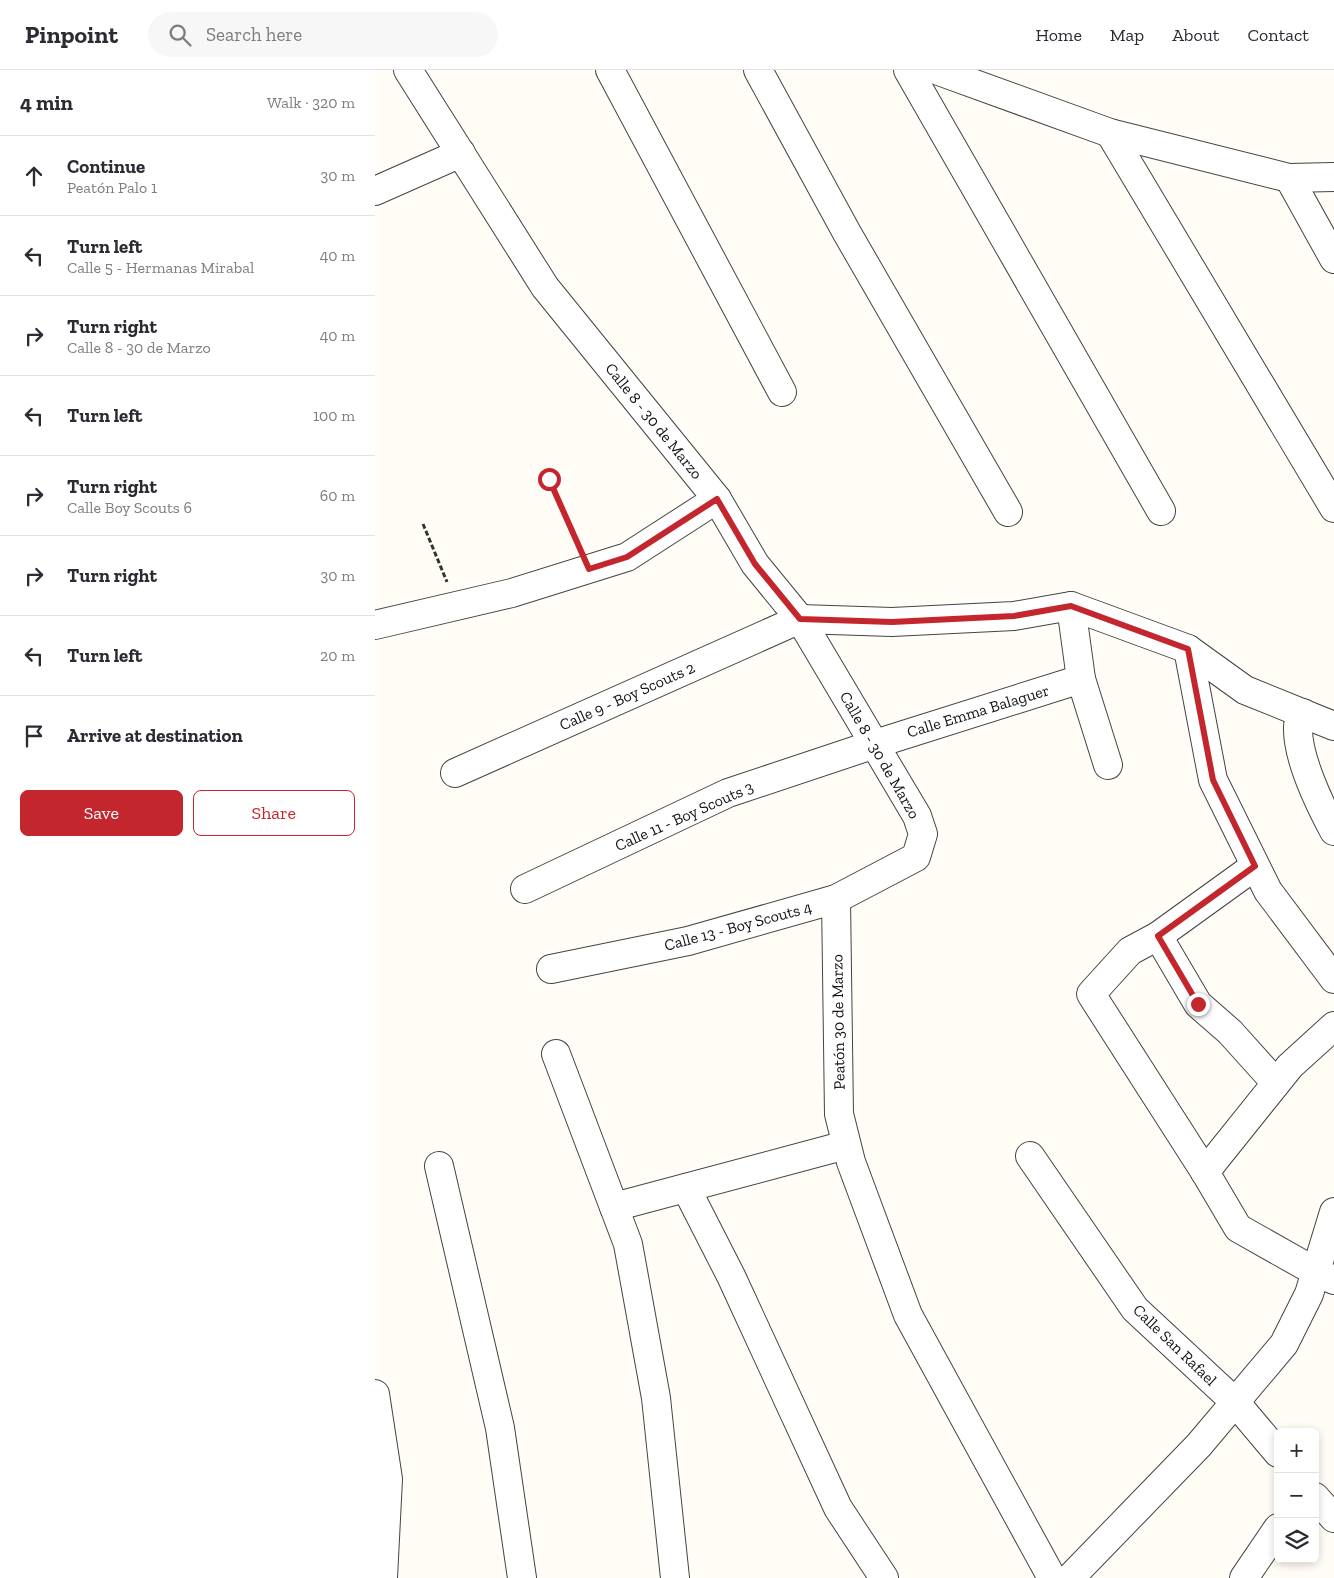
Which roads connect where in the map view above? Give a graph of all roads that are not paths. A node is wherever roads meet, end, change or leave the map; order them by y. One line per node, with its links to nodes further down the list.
1 (408, 70): 7 (street, Calle 8 - 30 de Marzo)
2 (610, 70): 12 (street)
3 (758, 70): 16 (street)
4 (909, 70): 15 (street)
5 (935, 70): 6 (street)
6 (1110, 133): 9 (street); 14 (street)
7 (461, 153): 10 (street); 13 (street, Calle 8 - 30 de Marzo)
8 (1334, 177): 9 (street)
9 (1289, 178): 11 (street)
10 (375, 191)
11 (1334, 259)
12 (782, 392)
13 (717, 499): 18 (street, Calle 8 - 30 de Marzo); 19 (street)
14 (1334, 508)
15 (1161, 511)
16 (1008, 512)
17 (1071, 606): 18 (street); 20 (street); 21 (street)
18 (800, 619): 24 (street, Calle 8 - 30 de Marzo); 26 (street, Calle 9 - Boy Scouts 2)
19 (375, 624)
20 (1188, 649): 22 (street); 29 (street)
21 (1081, 679): 24 (street, Calle Emma Balaguer); 25 (street)
22 (1303, 713): 23 (street); 27 (street)
23 (1334, 726)
24 (875, 744): 28 (street, Calle 8 - 30 de Marzo); 30 (street, Calle 11 - Boy Scouts 3)
25 (1108, 765)
26 (455, 773)
27 (1334, 831)
28 (916, 857): 31 (street, Calle 13 - Boy Scouts 4)
29 (1255, 866): 32 (street); 34 (street)
30 (525, 890)
31 (836, 899): 33 (street, Calle 13 - Boy Scouts 4); 38 (street, Peatón 30 de Marzo)
32 (1158, 936): 37 (street); 41 (street)
33 (551, 969)
34 (1334, 979)
35 (1334, 1026): 37 (street)
36 (556, 1054): 43 (street)
37 (1276, 1083): 41 (street)
38 (846, 1145): 42 (street); 57 (street, Peatón 30 de Marzo)
39 (1030, 1156): 47 (street, Calle San Rafael)
40 (439, 1166): 54 (street)
41 (1205, 1172): 45 (street)
42 (686, 1188): 43 (street); 56 (street)
43 (614, 1207): 55 (street)
44 (1334, 1212): 45 (street)
45 (1325, 1276): 47 (street)
46 (375, 1394): 49 (street)
47 (1235, 1402): 48 (street, Calle San Rafael); 58 (street)
48 (1274, 1448)
49 (381, 1481): 53 (street)
50 (1319, 1501): 51 (street)
51 (1334, 1518)
52 (1274, 1534): 59 (street)
53 (383, 1578)
54 (521, 1578)
55 (675, 1578)
56 (884, 1578)
57 (1052, 1578)
58 (1070, 1578)
59 (1244, 1578)

